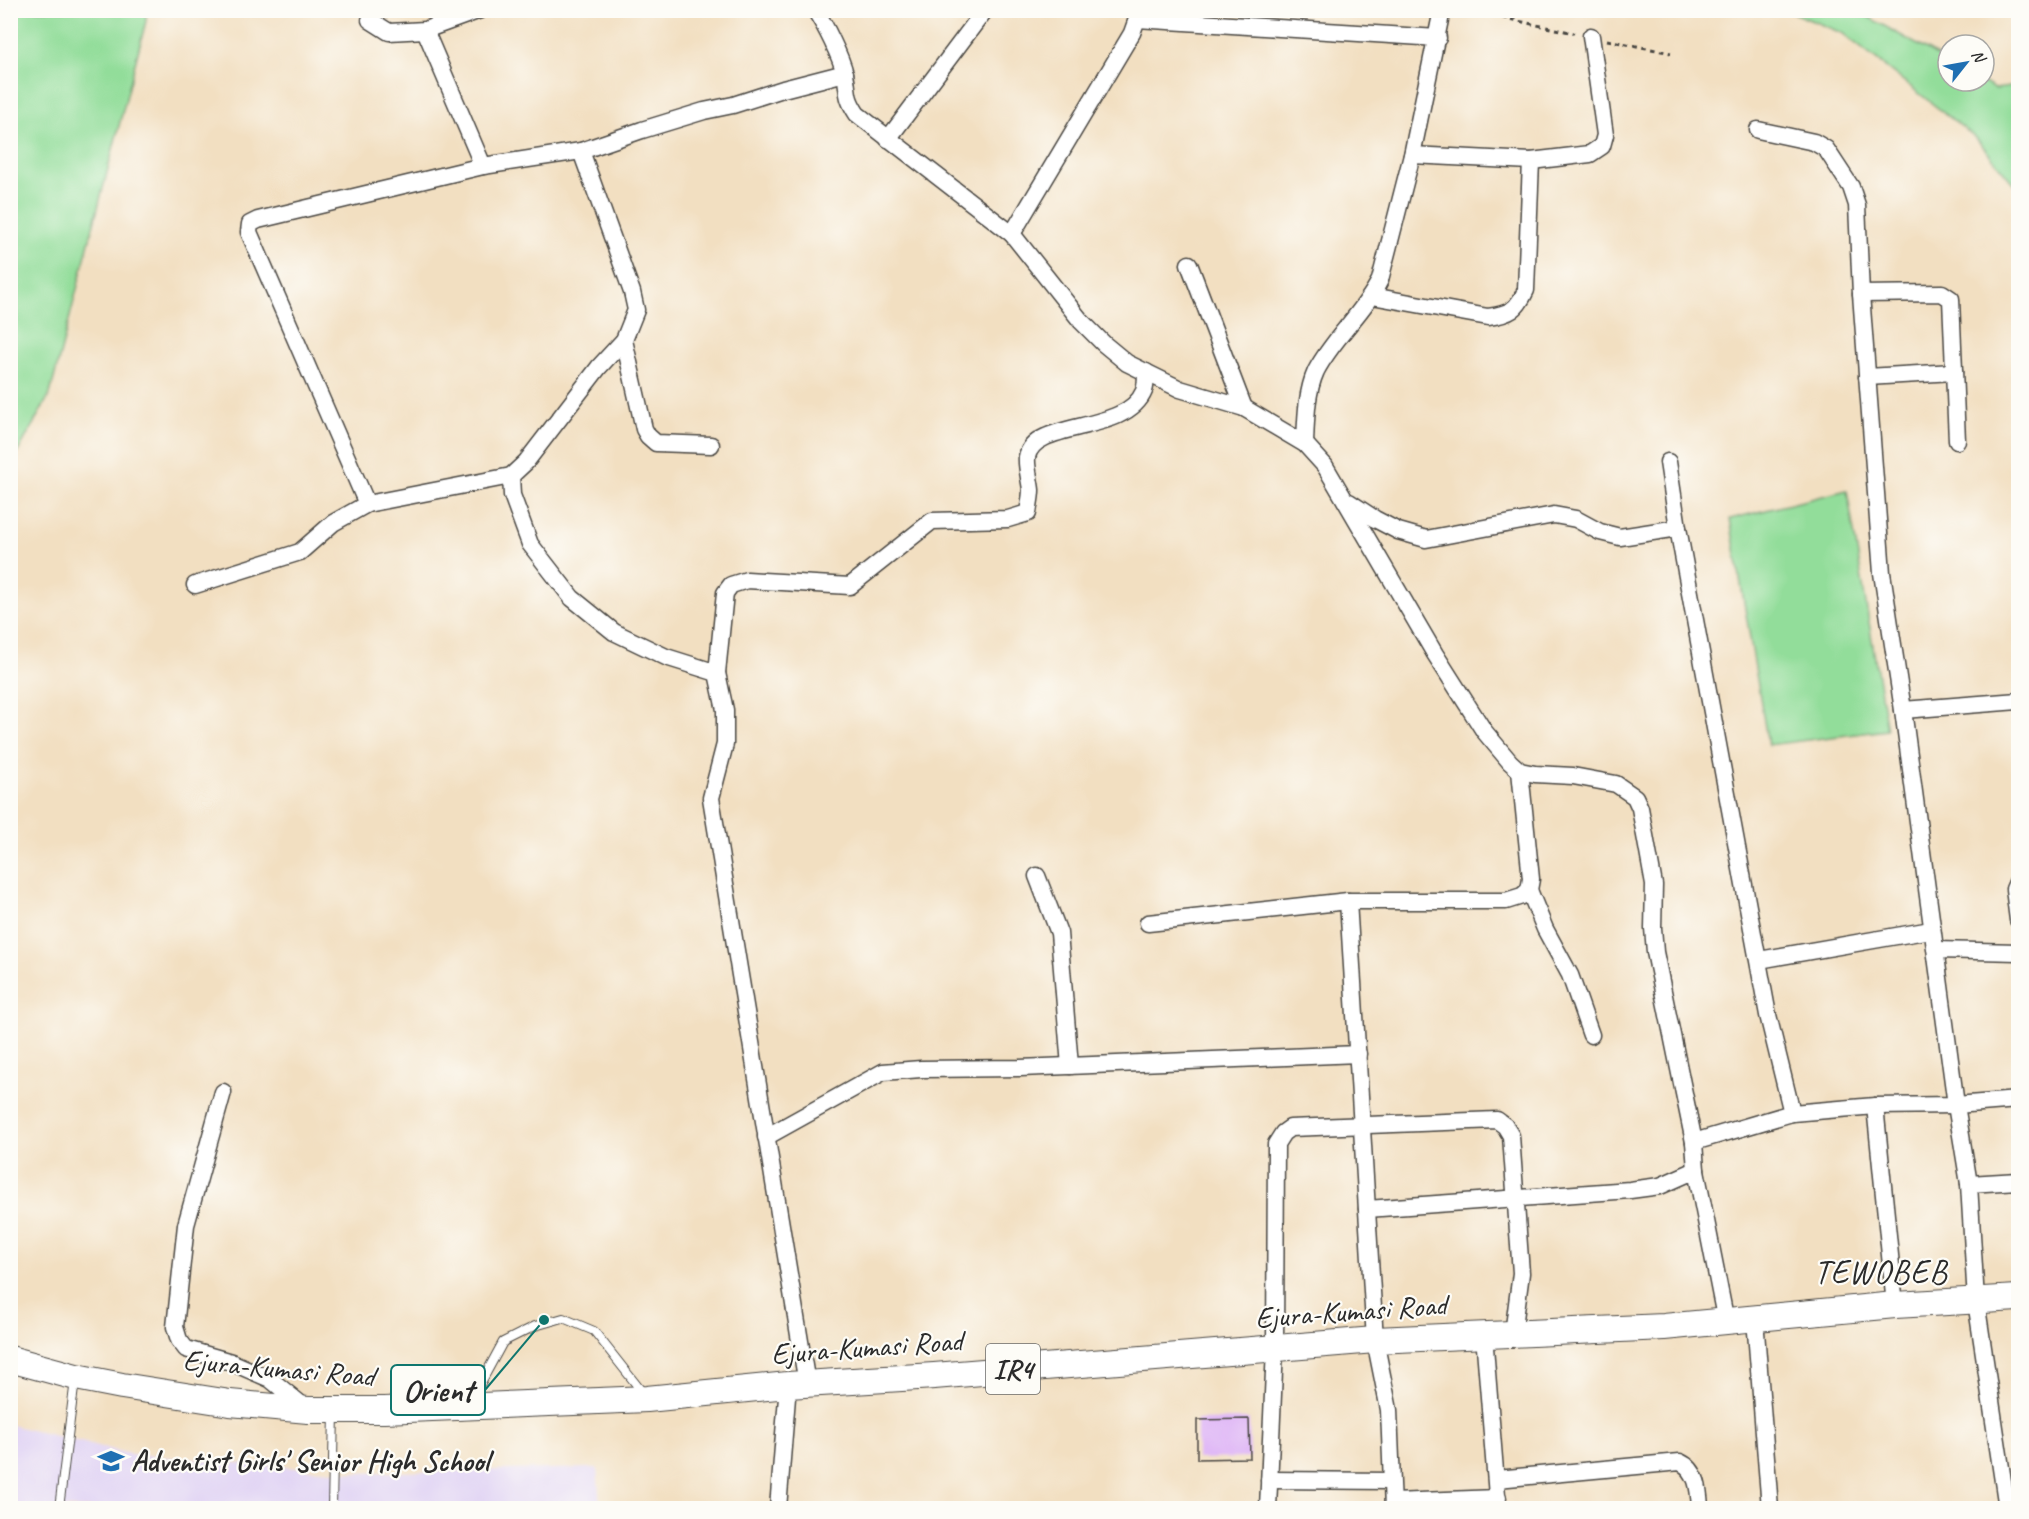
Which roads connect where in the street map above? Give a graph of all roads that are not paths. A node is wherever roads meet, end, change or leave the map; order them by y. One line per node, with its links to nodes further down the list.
1 (480, 10): 7 (street)
2 (815, 10): 10 (street)
3 (986, 10): 12 (street)
4 (1442, 10): 9 (street)
5 (1137, 15): 9 (street); 17 (street)
6 (370, 20): 7 (street)
7 (425, 30): 16 (street)
8 (1591, 36): 15 (street)
9 (1438, 38): 14 (street)
10 (845, 73): 12 (street); 13 (street)
11 (1758, 130): 19 (street)
12 (888, 139): 17 (street)
13 (581, 152): 16 (street); 21 (street)
14 (1412, 155): 15 (street); 20 (street)
15 (1531, 161): 20 (street)
16 (483, 166): 32 (street)
17 (1012, 234): 22 (street)
18 (1189, 264): 25 (street)
19 (1861, 294): 23 (street); 24 (street)
20 (1372, 297): 27 (street)
21 (624, 340): 28 (street); 30 (street)
22 (1146, 372): 25 (street); 35 (street)
23 (1954, 372): 24 (street); 26 (street)
24 (1867, 377): 37 (street)
25 (1244, 408): 27 (street)
26 (1957, 441)
27 (1305, 444): 31 (street)
28 (711, 445)
29 (1668, 462): 33 (street)
30 (511, 476): 32 (street); 35 (street)
31 (1346, 500): 33 (street); 38 (street)
32 (367, 504): 34 (street)
33 (1678, 528): 48 (street)
34 (195, 585)
35 (717, 673): 58 (street)
36 (2019, 701): 37 (street)
37 (1903, 710): 45 (street)
38 (1520, 771): 41 (street); 59 (street)
39 (1036, 876): 51 (street)
40 (2019, 880): 43 (street)
41 (1529, 890): 42 (street); 49 (street)
42 (1348, 901): 44 (street); 50 (street)
43 (2019, 920)
44 (1148, 923)
45 (1931, 930): 46 (street); 48 (street)
46 (1936, 950): 47 (street); 54 (street)
47 (2019, 952)
48 (1759, 960): 56 (street)
49 (1591, 1035)
50 (1358, 1054): 51 (street); 57 (street)
51 (1070, 1066): 58 (street)
52 (223, 1092): 80 (street)
53 (2019, 1100): 54 (street)
54 (1956, 1105): 55 (street); 62 (street)
55 (1875, 1106): 56 (street); 67 (street)
56 (1792, 1113): 59 (street)
57 (1362, 1125): 63 (street); 64 (street); 73 (street)
58 (766, 1137): 76 (street)
59 (1694, 1142): 60 (street)
60 (1696, 1170): 63 (street); 69 (street)
61 (2019, 1181): 62 (street)
62 (1969, 1184): 66 (street)
63 (1515, 1198): 64 (street); 70 (street)
64 (1367, 1209): 72 (street)
65 (2019, 1298): 66 (main road, Ejura-Kumasi Road / IR4)
66 (1976, 1301): 67 (main road, Ejura-Kumasi Road / IR4); 92 (street)
67 (1895, 1305): 68 (main road, Ejura-Kumasi Road / IR4)
68 (1755, 1319): 69 (main road, Ejura-Kumasi Road / IR4); 91 (street)
69 (1726, 1322): 70 (main road, Ejura-Kumasi Road / IR4)
70 (1513, 1334): 71 (main road, Ejura-Kumasi Road / IR4)
71 (1484, 1335): 72 (main road, Ejura-Kumasi Road / IR4); 81 (street)
72 (1376, 1340): 73 (main road, Ejura-Kumasi Road / IR4); 83 (street)
73 (1275, 1348): 76 (main road, Ejura-Kumasi Road / IR4); 82 (street)
74 (10, 1359): 75 (main road, Ejura-Kumasi Road / IR4)
75 (76, 1377): 80 (main road, Ejura-Kumasi Road / IR4); 86 (lane)
76 (798, 1385): 77 (main road, Ejura-Kumasi Road / IR4); 88 (street)
77 (646, 1399): 78 (main road, Ejura-Kumasi Road / IR4); 78 (lane)
78 (468, 1407): 79 (main road, Ejura-Kumasi Road / IR4)
79 (334, 1409): 80 (main road, Ejura-Kumasi Road / IR4); 87 (lane)
80 (308, 1410)
81 (1497, 1479): 84 (street); 90 (street)
82 (1269, 1480): 83 (street); 89 (street)
83 (1391, 1481): 85 (street)
84 (1498, 1503): 85 (street)
85 (1393, 1505)
86 (59, 1509)
87 (332, 1509)
88 (778, 1509)
89 (1268, 1509)
90 (1700, 1509)
91 (1770, 1509)
92 (2007, 1509)

